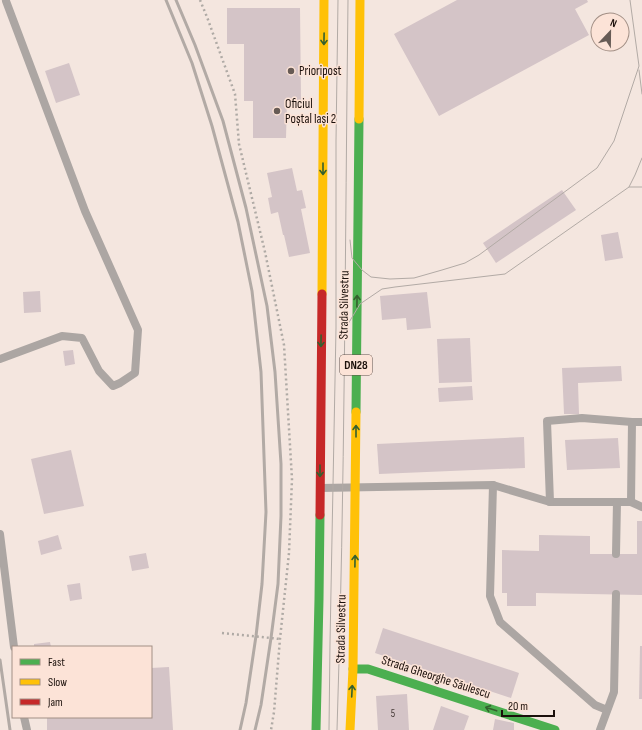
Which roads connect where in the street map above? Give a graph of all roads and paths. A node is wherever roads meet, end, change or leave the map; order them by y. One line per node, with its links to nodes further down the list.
1 (200, 0): 19 (path)
2 (324, 0): 9 (main road, Strada Silvestru / DN28, one-way to 9)
3 (360, 0): 10 (main road, Strada Silvestru / DN28, one-way to 3)
4 (6, 1): 5 (lane)
5 (0, 359)
6 (632, 422): 7 (lane); 11 (lane); 13 (lane)
7 (642, 422)
8 (493, 485): 10 (lane); 11 (lane); 22 (lane)
9 (320, 488): 10 (lane); 26 (main road, Strada Silvestru / DN28)
10 (356, 488): 21 (main road, Strada Silvestru / DN28, one-way to 10)
11 (550, 502): 12 (lane)
12 (617, 502): 13 (lane); 16 (lane)
13 (631, 502): 14 (lane)
14 (642, 507)
15 (0, 534): 20 (lane)
16 (616, 554)
17 (616, 594): 22 (lane)
18 (222, 633): 19 (path)
19 (280, 639): 25 (path)
20 (14, 646)
21 (353, 669): 27 (main road, Strada Silvestru / DN28, one-way to 21); 28 (main road, Strada Gheorghe Săulescu, one-way to 21)
22 (607, 710): 29 (lane)
23 (24, 718): 24 (lane)
24 (27, 730)
25 (271, 730)
26 (316, 730)
27 (350, 730)
28 (555, 730)
29 (600, 730)

